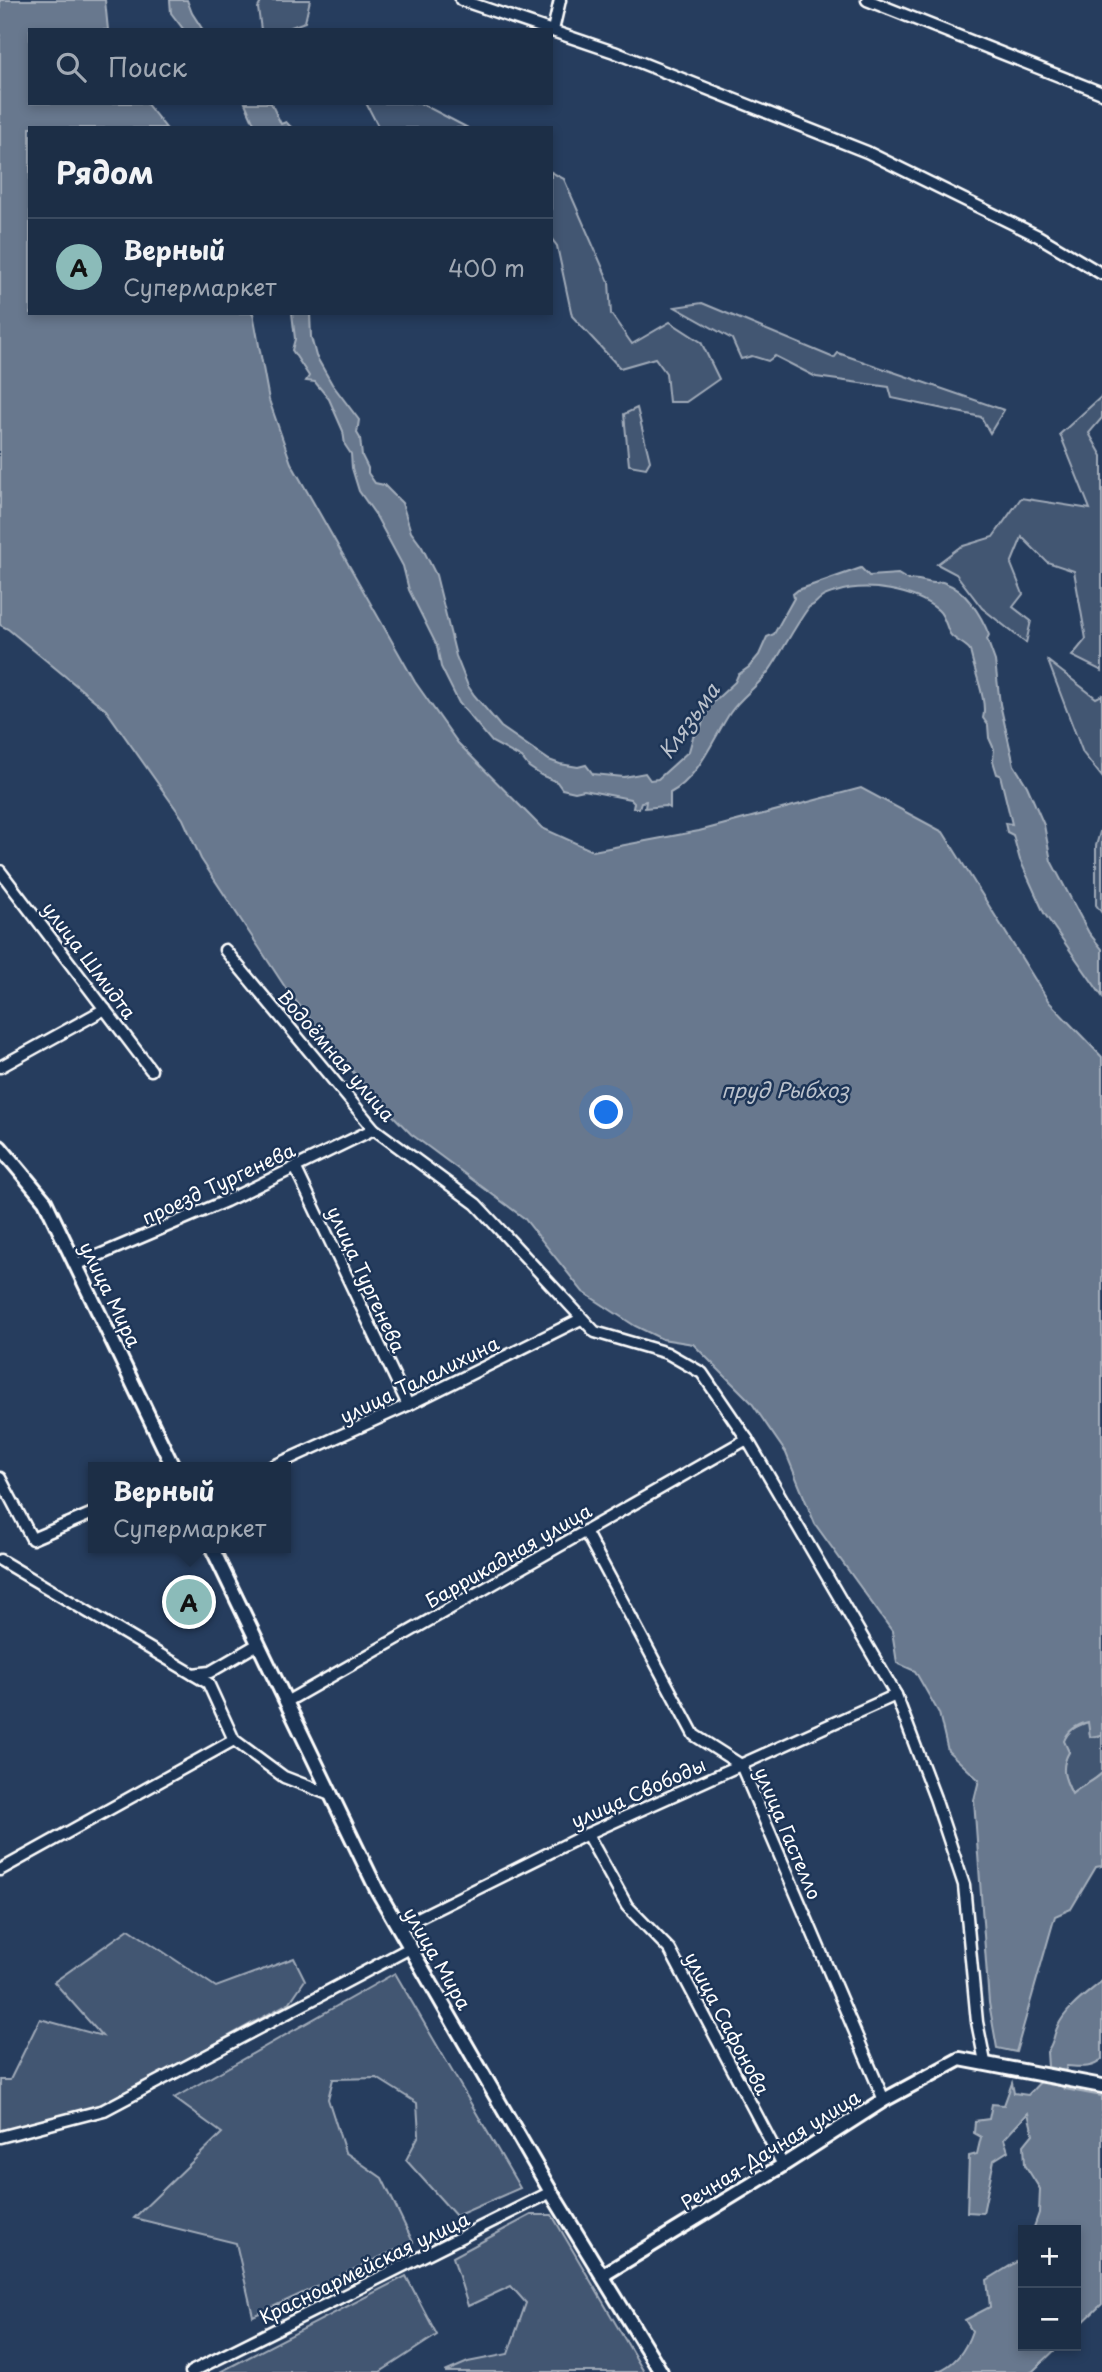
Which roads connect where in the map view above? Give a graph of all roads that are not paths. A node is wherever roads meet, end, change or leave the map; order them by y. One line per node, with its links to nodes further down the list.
1 (461, 0): 4 (street)
2 (560, 0): 5 (street)
3 (867, 0): 7 (street)
4 (546, 28)
5 (553, 28)
6 (553, 30): 8 (street)
7 (1102, 93)
8 (1102, 274)
9 (0, 871): 11 (street, улица Шмидта)
10 (225, 950): 14 (street, Водоёмная улица)
11 (105, 1009): 12 (street); 13 (street, улица Шмидта)
12 (0, 1067)
13 (150, 1070)
14 (374, 1129): 16 (street, проезд Тургенева); 18 (street, Водоёмная улица)
15 (0, 1147): 17 (street, улица Мира)
16 (295, 1167): 17 (street, проезд Тургенева); 19 (street, улица Тургенева)
17 (76, 1265): 21 (street, улица Мира)
18 (581, 1319): 19 (street, улица Талалихина); 20 (street, Водоёмная улица)
19 (408, 1405): 22 (street, улица Талалихина)
20 (747, 1439): 25 (street, Баррикадная улица); 30 (street, Водоёмная улица)
21 (171, 1462)
22 (282, 1462)
23 (0, 1478): 24 (street)
24 (88, 1515)
25 (585, 1531): 31 (street, Баррикадная улица); 33 (street, улица Гастелло)
26 (214, 1553): 28 (street, улица Мира)
27 (0, 1560): 29 (street)
28 (258, 1644): 29 (street); 31 (street, улица Мира)
29 (192, 1674): 32 (street)
30 (896, 1695): 33 (street, улица Свободы); 39 (street, Водоёмная улица)
31 (286, 1702): 34 (street, улица Мира)
32 (234, 1740): 34 (street); 36 (street)
33 (741, 1765): 35 (street, улица Свободы); 41 (street, улица Гастелло)
34 (328, 1794): 37 (street, улица Мира)
35 (587, 1834): 37 (street, улица Свободы); 43 (street, улица Сафонова)
36 (0, 1870)
37 (398, 1928): 38 (street, улица Мира)
38 (410, 1948): 42 (street); 44 (street, улица Мира)
39 (985, 2062): 40 (street); 41 (street, Речная-Дачная улица)
40 (1102, 2086)
41 (884, 2100): 43 (street, Речная-Дачная улица)
42 (0, 2137)
43 (783, 2165): 45 (street, Речная-Дачная улица)
44 (551, 2192): 45 (street, улица Мира); 46 (street, Красноармейская улица)
45 (603, 2275): 47 (street, улица Мира)
46 (191, 2372)
47 (661, 2372)

